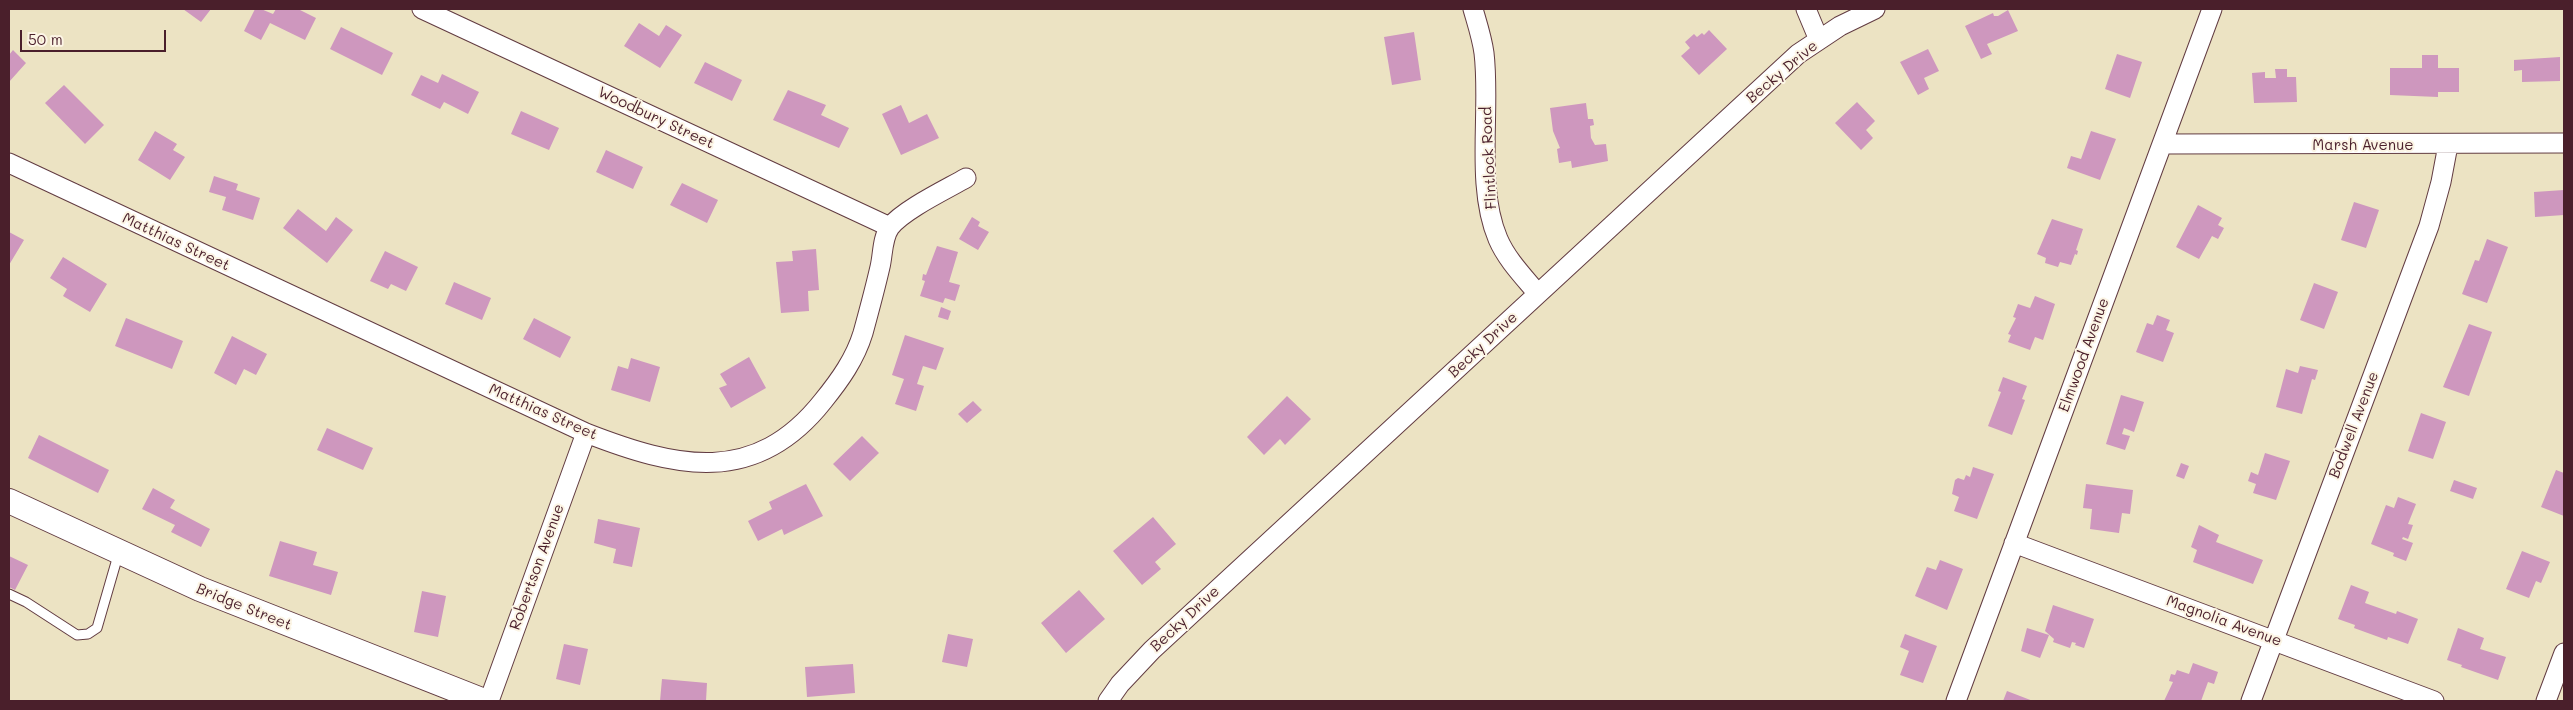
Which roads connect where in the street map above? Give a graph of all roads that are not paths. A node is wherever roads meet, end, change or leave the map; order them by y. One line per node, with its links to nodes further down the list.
1 (422, 9): 12 (street, Woodbury Street)
2 (1473, 9): 13 (street, Flintlock Road)
3 (1806, 9): 6 (street)
4 (1875, 9): 6 (street, Becky Drive)
5 (2212, 9): 8 (street, Elmwood Avenue)
6 (1819, 40): 13 (street, Becky Drive)
7 (2564, 143): 9 (street, Marsh Avenue)
8 (2163, 144): 9 (street, Marsh Avenue); 16 (street, Elmwood Avenue)
9 (2448, 145): 19 (street, Bodwell Avenue)
10 (9, 163): 14 (street, Matthias Street)
11 (966, 178): 12 (street)
12 (890, 227): 14 (street, Matthias Street)
13 (1538, 294): 23 (street, Becky Drive)
14 (586, 433): 22 (street, Robertson Avenue)
15 (9, 501): 17 (street, Bridge Street)
16 (2014, 543): 19 (street, Magnolia Avenue); 24 (street, Elmwood Avenue)
17 (119, 552): 18 (lane); 21 (street, Bridge Street)
18 (9, 594)
19 (2274, 640): 25 (street, Bodwell Avenue); 26 (street, Magnolia Avenue)
20 (2564, 653): 27 (street)
21 (484, 701)
22 (489, 701)
23 (1108, 701)
24 (1956, 701)
25 (2251, 701)
26 (2434, 701)
27 (2546, 701)

